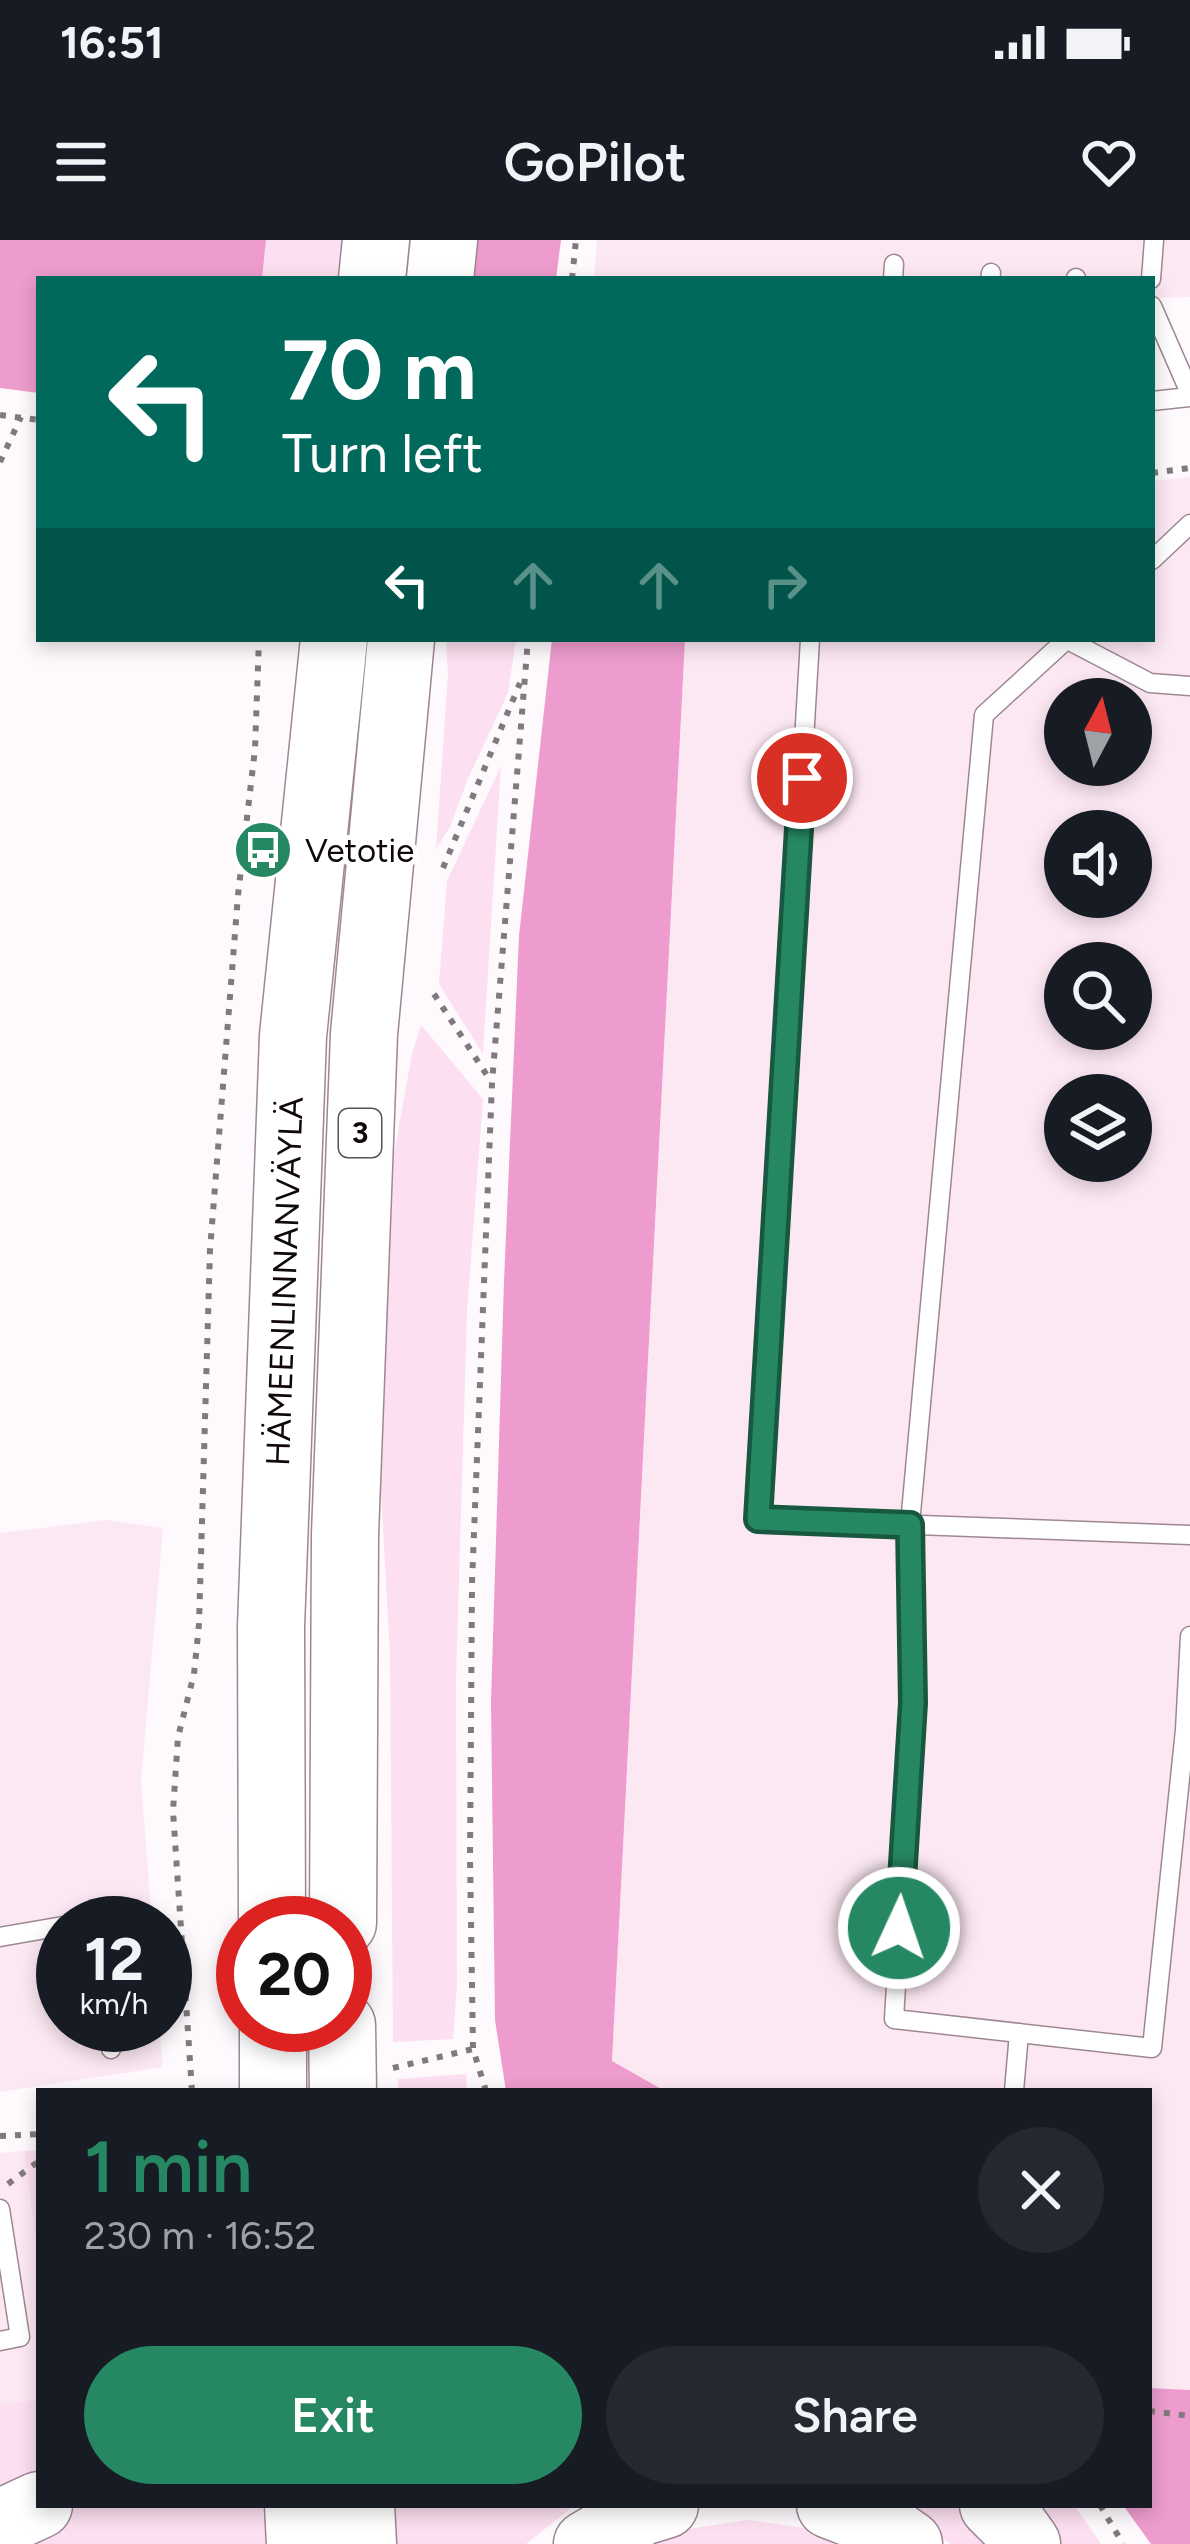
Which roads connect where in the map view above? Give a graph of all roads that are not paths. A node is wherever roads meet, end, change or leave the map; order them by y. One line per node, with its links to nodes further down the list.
1 (376, 240): 4 (highway)
2 (444, 240): 5 (highway)
3 (1154, 240): 6 (lane)
4 (372, 276)
5 (440, 276)
6 (1151, 276)
7 (1155, 313): 8 (lane)
8 (1190, 395): 9 (lane)
9 (1155, 401)
10 (1190, 524): 11 (lane)
11 (1155, 557)
12 (334, 642): 21 (highway, HÄMEENLINNANVÄYLÄ / 3)
13 (401, 642): 22 (highway, 3)
14 (810, 642): 18 (lane)
15 (1063, 642): 18 (lane)
16 (1072, 642): 17 (lane)
17 (1190, 686)
18 (910, 1525): 19 (lane); 25 (lane)
19 (1190, 1535)
20 (1190, 1636): 25 (lane)
21 (272, 1896)
22 (343, 1896)
23 (36, 1930): 24 (lane)
24 (0, 1936)
25 (1019, 2033): 28 (lane)
26 (273, 2052): 27 (highway)
27 (273, 2088)
28 (1014, 2088)
29 (0, 2210): 30 (lane)
30 (0, 2341)
31 (36, 2506): 37 (highway)
32 (298, 2508): 38 (highway)
33 (361, 2508): 39 (highway)
34 (655, 2508): 40 (highway)
35 (838, 2508): 41 (highway)
36 (996, 2508): 42 (highway)
37 (0, 2523)
38 (300, 2544)
39 (363, 2544)
40 (587, 2544)
41 (908, 2544)
42 (1027, 2544)

